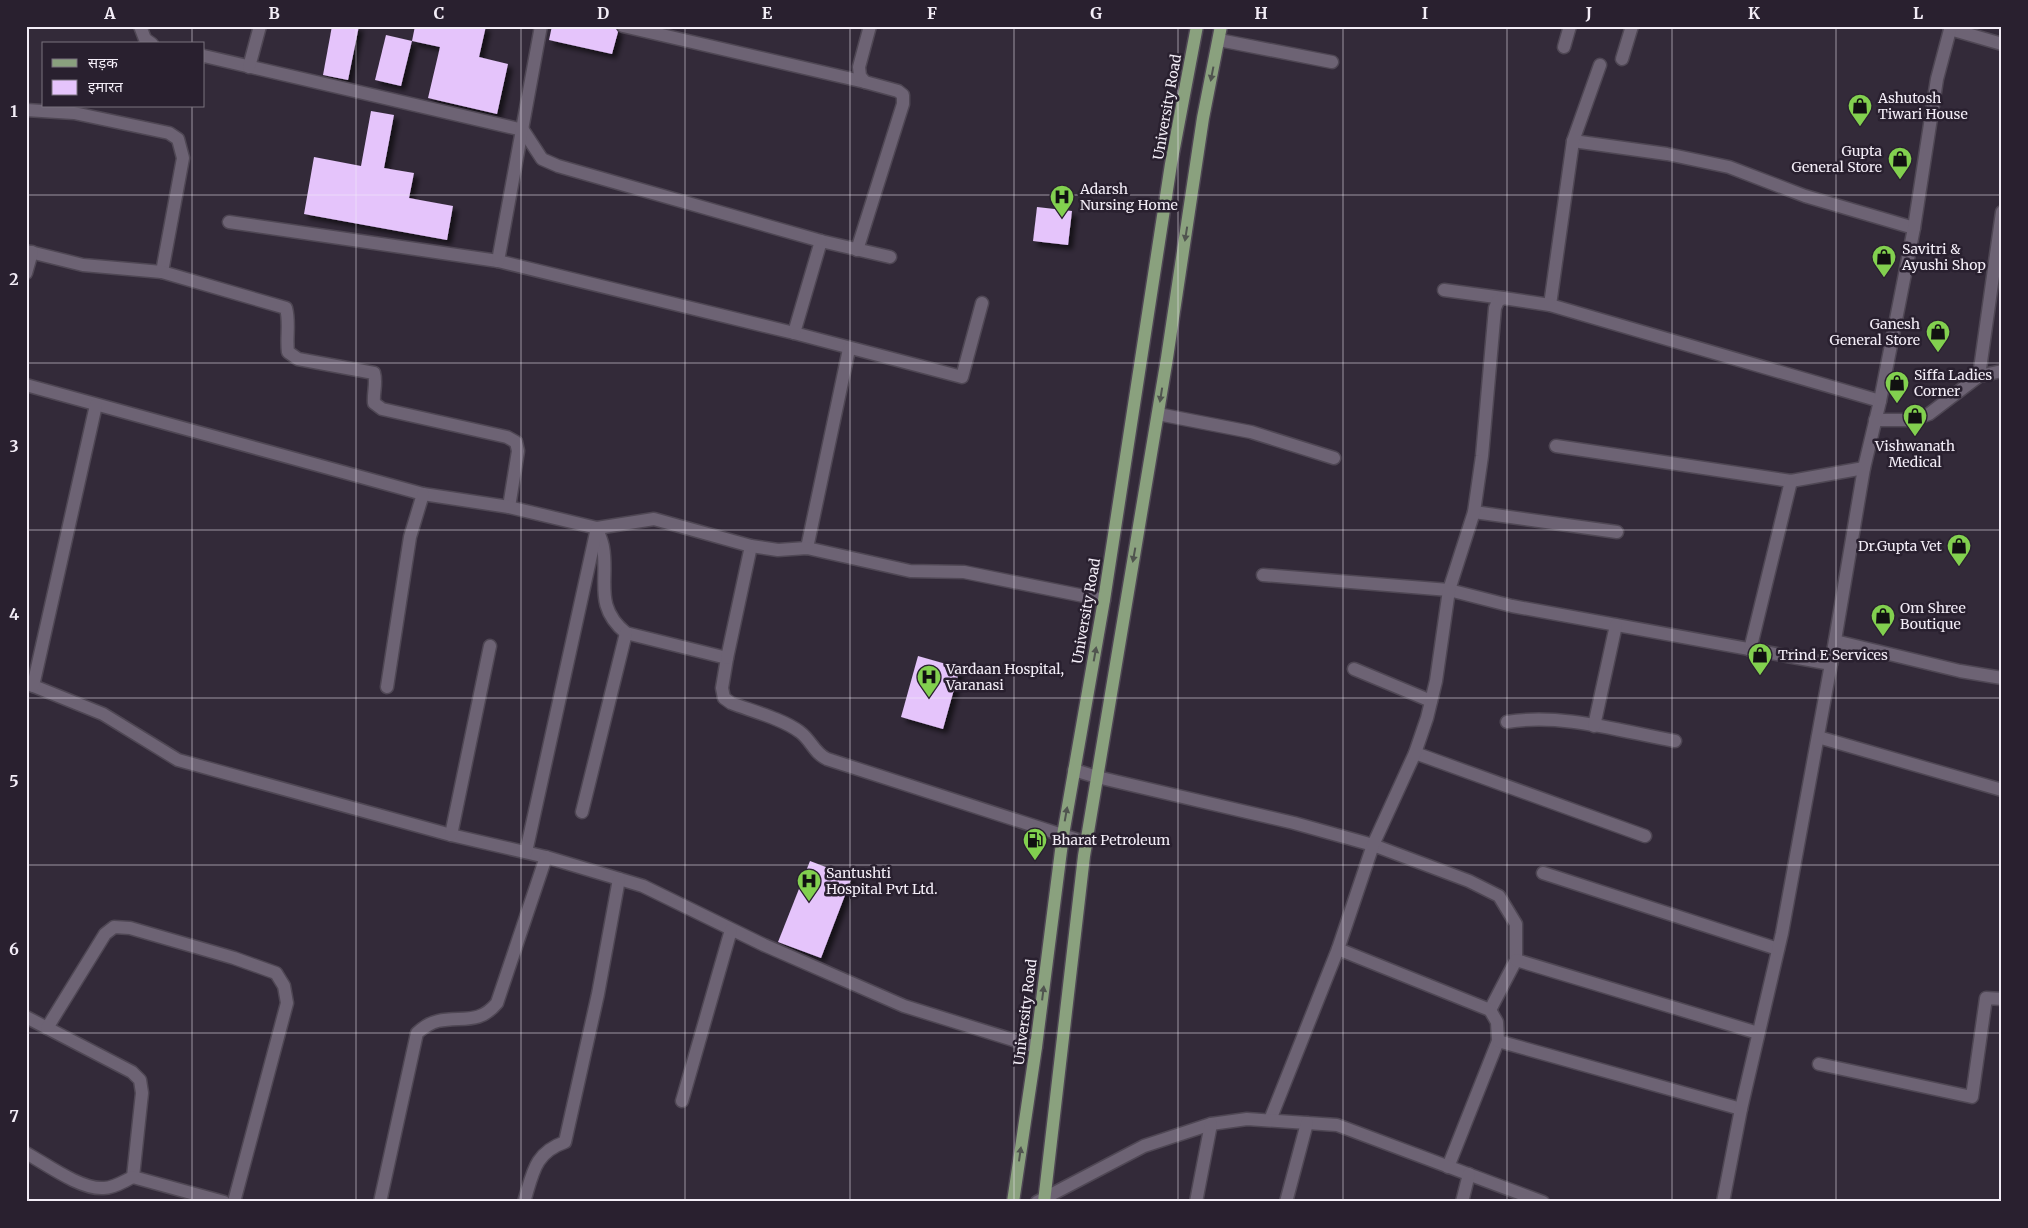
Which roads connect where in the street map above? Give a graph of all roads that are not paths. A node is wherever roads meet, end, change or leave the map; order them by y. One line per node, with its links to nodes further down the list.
1 (140, 26): 12 (street)
2 (260, 26): 19 (street)
3 (541, 26): 22 (street)
4 (623, 26): 20 (street)
5 (870, 26): 20 (street)
6 (1197, 26): 60 (main road, University Road)
7 (1221, 26): 11 (main road)
8 (1570, 26): 14 (street)
9 (1632, 26): 16 (street)
10 (1951, 28): 13 (street); 26 (street)
11 (1219, 40): 17 (street); 45 (main road, one-way to 45)
12 (149, 42)
13 (2002, 44)
14 (1564, 47)
15 (205, 56): 19 (street)
16 (1622, 59)
17 (1332, 62)
18 (1600, 65): 23 (street)
19 (250, 67): 22 (street)
20 (865, 82): 28 (street)
21 (26, 110): 32 (street)
22 (523, 130): 27 (street); 31 (street)
23 (1573, 141): 26 (street); 37 (street)
24 (2002, 212): 41 (street)
25 (229, 222): 31 (street)
26 (1914, 228): 43 (street)
27 (820, 241): 28 (street); 38 (street)
28 (857, 250): 30 (street)
29 (29, 251): 32 (street); 33 (street)
30 (890, 257)
31 (498, 261): 38 (street)
32 (162, 272): 52 (street)
33 (26, 273)
34 (1444, 290): 35 (street)
35 (1503, 298): 37 (street); 53 (street)
36 (982, 303): 39 (street)
37 (1550, 305): 43 (street)
38 (794, 333): 39 (street)
39 (849, 349): 57 (street)
40 (2002, 371): 41 (street)
41 (1978, 376): 46 (street)
42 (26, 385): 44 (street)
43 (1880, 401): 46 (street)
44 (96, 405): 51 (street); 70 (street)
45 (1158, 414): 48 (street); 79 (main road, one-way to 79)
46 (1875, 420): 49 (street)
47 (1556, 446): 50 (street)
48 (1334, 458)
49 (1864, 468): 50 (street); 63 (street)
50 (1791, 480): 65 (street)
51 (422, 494): 52 (street); 71 (street)
52 (509, 508): 54 (street)
53 (1474, 512): 55 (street); 59 (street)
54 (597, 528): 56 (street); 62 (street); 87 (street)
55 (1617, 532)
56 (751, 546): 57 (street); 66 (street)
57 (807, 548): 60 (street)
58 (1263, 575): 59 (street)
59 (1449, 590): 61 (street); 72 (street)
60 (1104, 600): 78 (main road, University Road, one-way to 60)
61 (1616, 625): 65 (street); 74 (street)
62 (626, 633): 66 (street); 81 (street)
63 (1835, 641): 67 (street); 69 (street)
64 (490, 646): 82 (street)
65 (1750, 650): 67 (street)
66 (727, 658): 83 (street)
67 (1831, 664): 75 (street)
68 (1354, 668): 72 (street)
69 (2002, 678)
70 (30, 685): 82 (street)
71 (387, 687)
72 (1431, 701): 77 (street)
73 (1507, 722): 74 (street)
74 (1594, 726): 76 (street)
75 (1818, 736): 80 (street); 92 (street)
76 (1675, 741)
77 (1415, 753): 84 (street); 86 (street)
78 (1074, 770): 79 (street); 83 (main road, University Road, one-way to 78)
79 (1097, 777): 85 (main road); 86 (street)
80 (2002, 790)
81 (582, 812)
82 (451, 835): 87 (street)
83 (1062, 835): 85 (street); 101 (main road, University Road, one-way to 83)
84 (1645, 836)
85 (1087, 842): 112 (main road)
86 (1373, 845): 93 (street); 94 (street)
87 (526, 852): 88 (street)
88 (546, 857): 90 (street); 115 (street)
89 (1543, 873): 92 (street)
90 (619, 879): 91 (street); 116 (street)
91 (731, 930): 101 (street); 103 (street)
92 (1778, 949): 99 (street)
93 (1338, 950): 96 (street); 105 (street)
94 (1516, 960): 96 (street); 99 (street)
95 (2002, 999): 102 (street)
96 (1490, 1010): 100 (street)
97 (26, 1017): 98 (street)
98 (47, 1028): 111 (street); 114 (street)
99 (1758, 1033): 104 (street)
100 (1498, 1041): 104 (street); 109 (street)
101 (1036, 1047): 117 (main road, University Road, one-way to 101)
102 (1819, 1064)
103 (682, 1101)
104 (1741, 1109): 122 (street)
105 (1270, 1120): 106 (street); 107 (street)
106 (1307, 1123): 109 (street); 119 (street)
107 (1211, 1124): 112 (street); 118 (street)
108 (26, 1152): 111 (street)
109 (1448, 1167): 110 (street)
110 (1469, 1174): 120 (street); 121 (street)
111 (133, 1177): 113 (street)
112 (1042, 1200)
113 (224, 1202)
114 (234, 1202)
115 (380, 1202)
116 (524, 1202)
117 (1013, 1202)
118 (1196, 1202)
119 (1286, 1202)
120 (1462, 1202)
121 (1542, 1202)
122 (1723, 1202)

